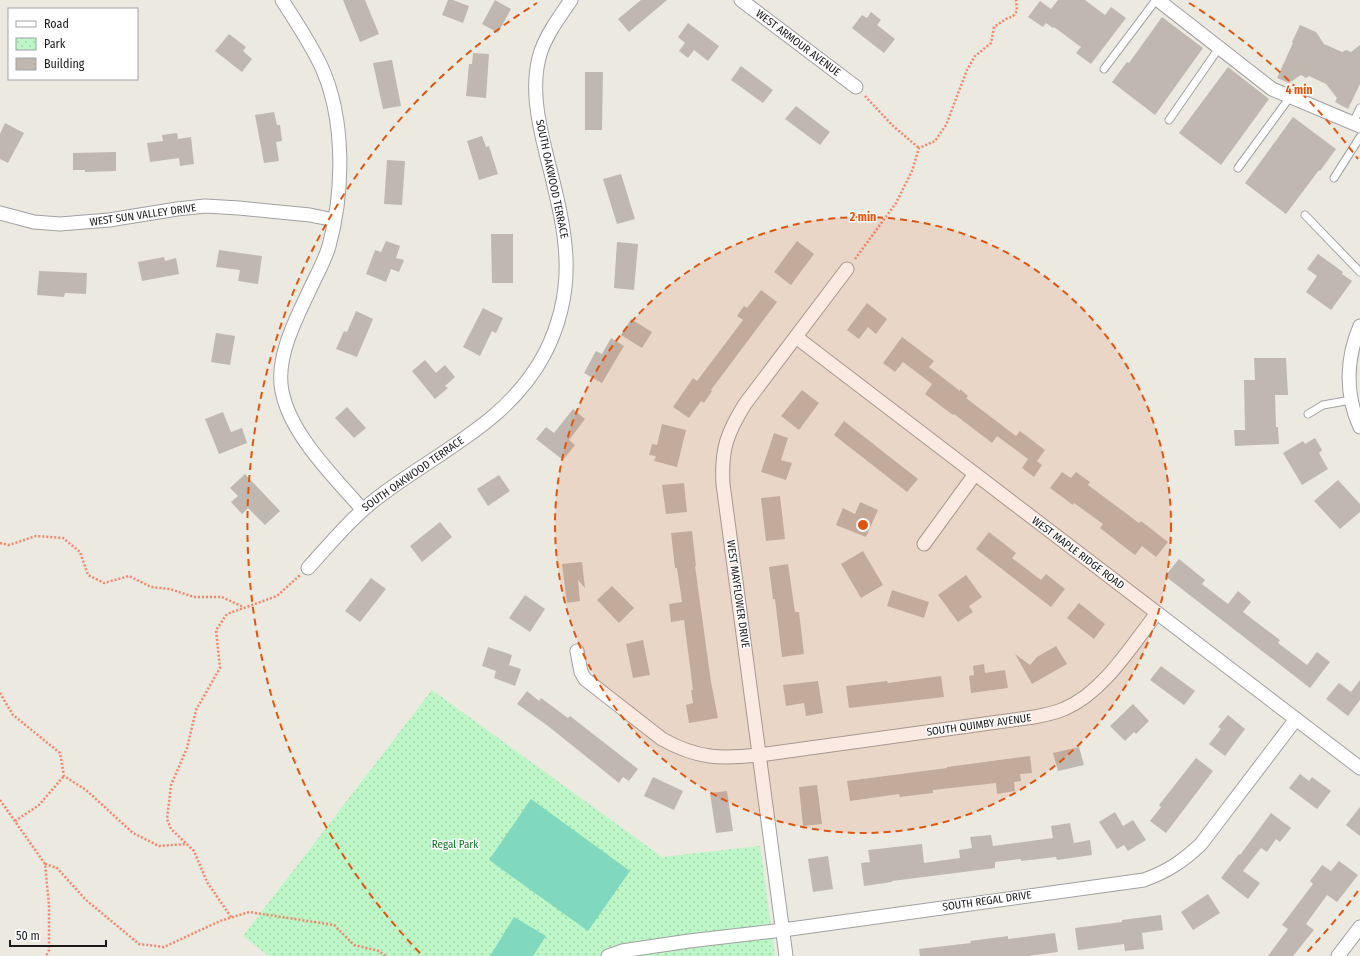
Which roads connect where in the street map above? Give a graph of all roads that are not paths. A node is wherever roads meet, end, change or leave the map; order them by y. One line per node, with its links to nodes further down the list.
1 (282, 0): 17 (street)
2 (571, 0): 26 (street, SOUTH OAKWOOD TERRACE)
3 (741, 0): 7 (street, WEST ARMOUR AVENUE)
4 (1157, 0): 5 (street); 6 (lane)
5 (1219, 48): 8 (street); 10 (lane)
6 (1104, 69)
7 (856, 87)
8 (1290, 97): 11 (street); 13 (lane)
9 (1360, 108): 11 (lane)
10 (1169, 120)
11 (1357, 125)
12 (1360, 137): 14 (lane)
13 (1238, 168)
14 (1334, 178)
15 (0, 214): 17 (street, WEST SUN VALLEY DRIVE)
16 (1305, 215): 19 (lane)
17 (334, 220): 26 (street)
18 (847, 269): 21 (street, WEST MAYFLOWER DRIVE)
19 (1360, 272)
20 (1360, 327): 22 (street)
21 (796, 337): 25 (street, WEST MAPLE RIDGE ROAD); 32 (street, WEST MAYFLOWER DRIVE)
22 (1351, 400): 23 (lane); 24 (street)
23 (1308, 414)
24 (1360, 427)
25 (975, 474): 27 (street); 29 (street, WEST MAPLE RIDGE ROAD)
26 (362, 510): 28 (street, SOUTH OAKWOOD TERRACE)
27 (924, 544)
28 (308, 568)
29 (1157, 613): 31 (street, WEST MAPLE RIDGE ROAD); 32 (street, SOUTH QUIMBY AVENUE)
30 (577, 651): 32 (street, SOUTH QUIMBY AVENUE)
31 (1296, 719): 33 (street, WEST MAPLE RIDGE ROAD); 35 (street, SOUTH REGAL DRIVE)
32 (759, 755): 35 (street, WEST MAYFLOWER DRIVE)
33 (1360, 768)
34 (1360, 926): 38 (street)
35 (783, 930): 36 (street, SOUTH REGAL DRIVE); 37 (street, WEST MAYFLOWER DRIVE)
36 (608, 956)
37 (786, 956)
38 (1338, 956)

